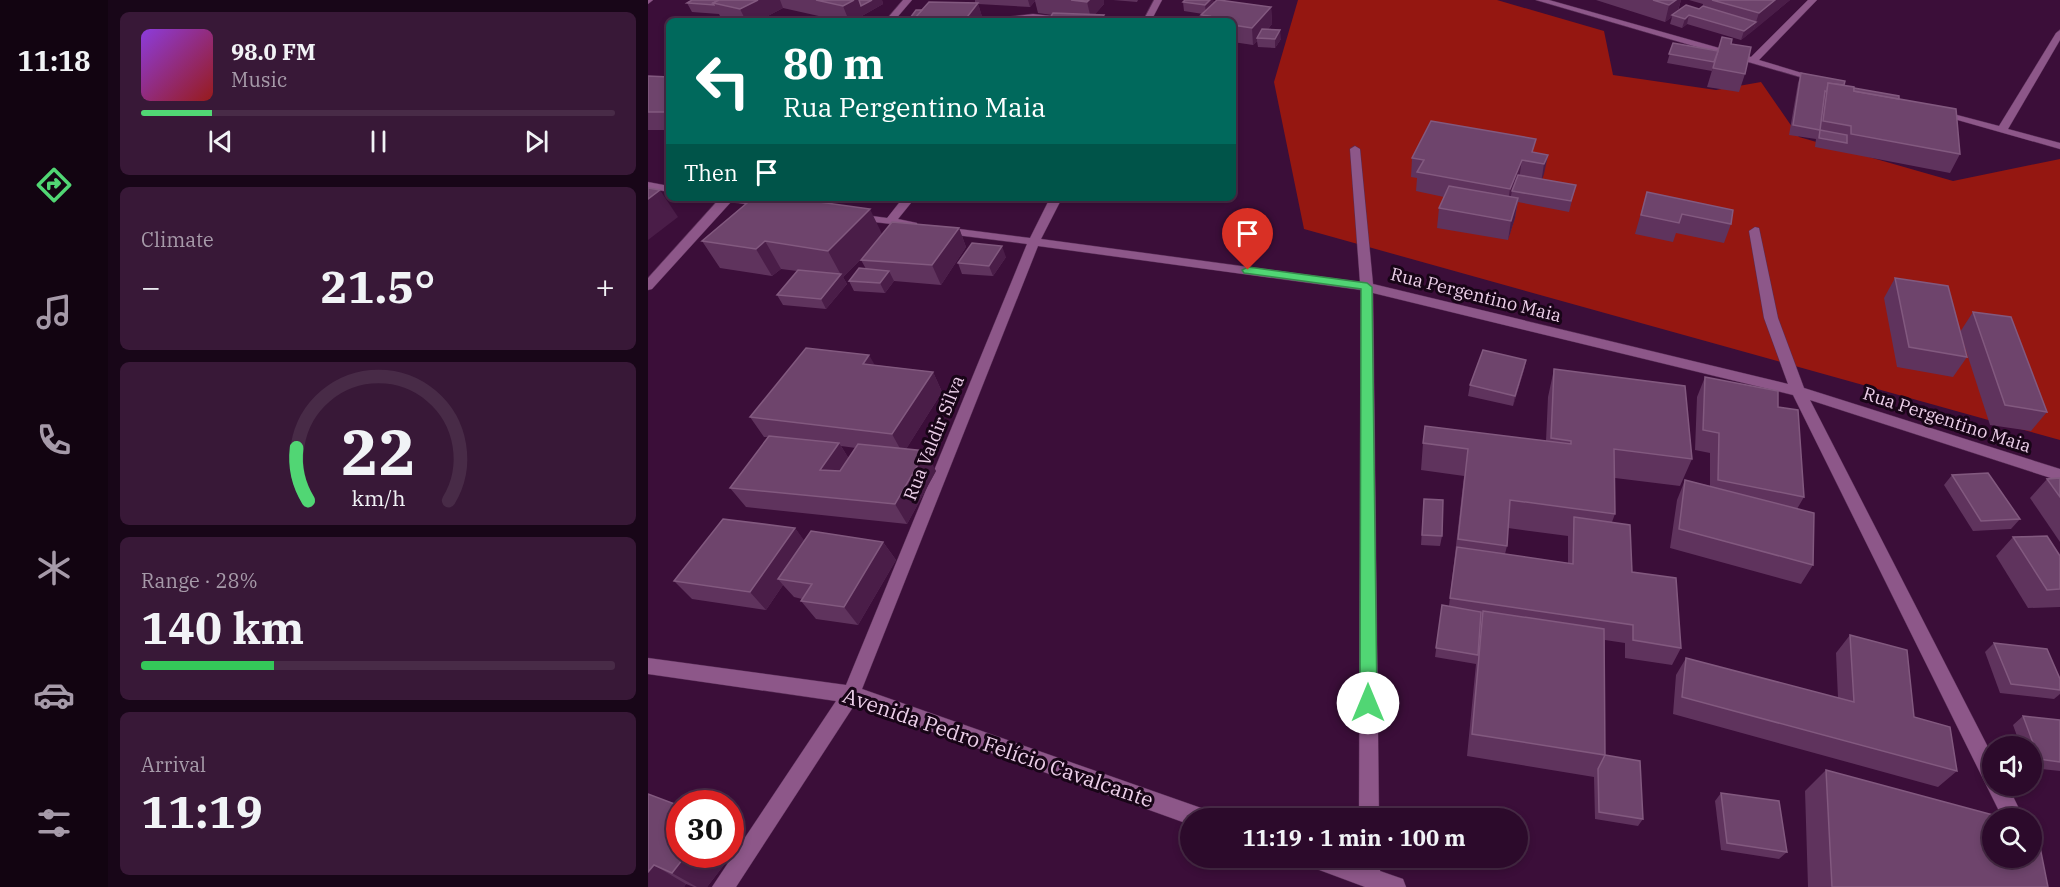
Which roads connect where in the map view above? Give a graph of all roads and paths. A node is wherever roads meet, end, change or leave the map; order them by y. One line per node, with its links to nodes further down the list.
1 (908, 0): 5 (street)
2 (1158, 0): 8 (street)
3 (1540, 0): 10 (street)
4 (1813, 0): 10 (street)
5 (892, 18)
6 (1024, 18): 7 (street)
7 (1048, 18)
8 (1149, 18)
9 (2060, 33): 13 (street)
10 (1753, 61): 11 (street)
11 (1832, 83)
12 (1922, 109): 13 (street)
13 (2001, 131): 14 (street)
14 (2060, 146)
15 (1355, 149): 28 (street)
16 (648, 185): 17 (street)
17 (666, 188)
18 (725, 201): 27 (street)
19 (747, 201): 22 (street)
20 (907, 201): 24 (street)
21 (1054, 201): 26 (street, Rua Valdir Silva)
22 (786, 207)
23 (844, 215): 24 (street, Rua Pergentino Maia)
24 (890, 222): 26 (street, Rua Pergentino Maia)
25 (1755, 231): 29 (street)
26 (1034, 242): 28 (street, Rua Pergentino Maia); 32 (street, Rua Valdir Silva)
27 (648, 286)
28 (1367, 287): 29 (street, Rua Pergentino Maia); 34 (street)
29 (1798, 391): 30 (street, Rua Pergentino Maia); 33 (street)
30 (2060, 475)
31 (648, 666): 32 (street, Avenida Pedro Felício Cavalcante)
32 (851, 694): 35 (street, Avenida Pedro Felício Cavalcante); 37 (street, Rua Valdir Silva)
33 (1982, 756)
34 (1369, 808)
35 (1180, 811)
36 (1369, 868): 38 (street)
37 (723, 887)
38 (1395, 887)

